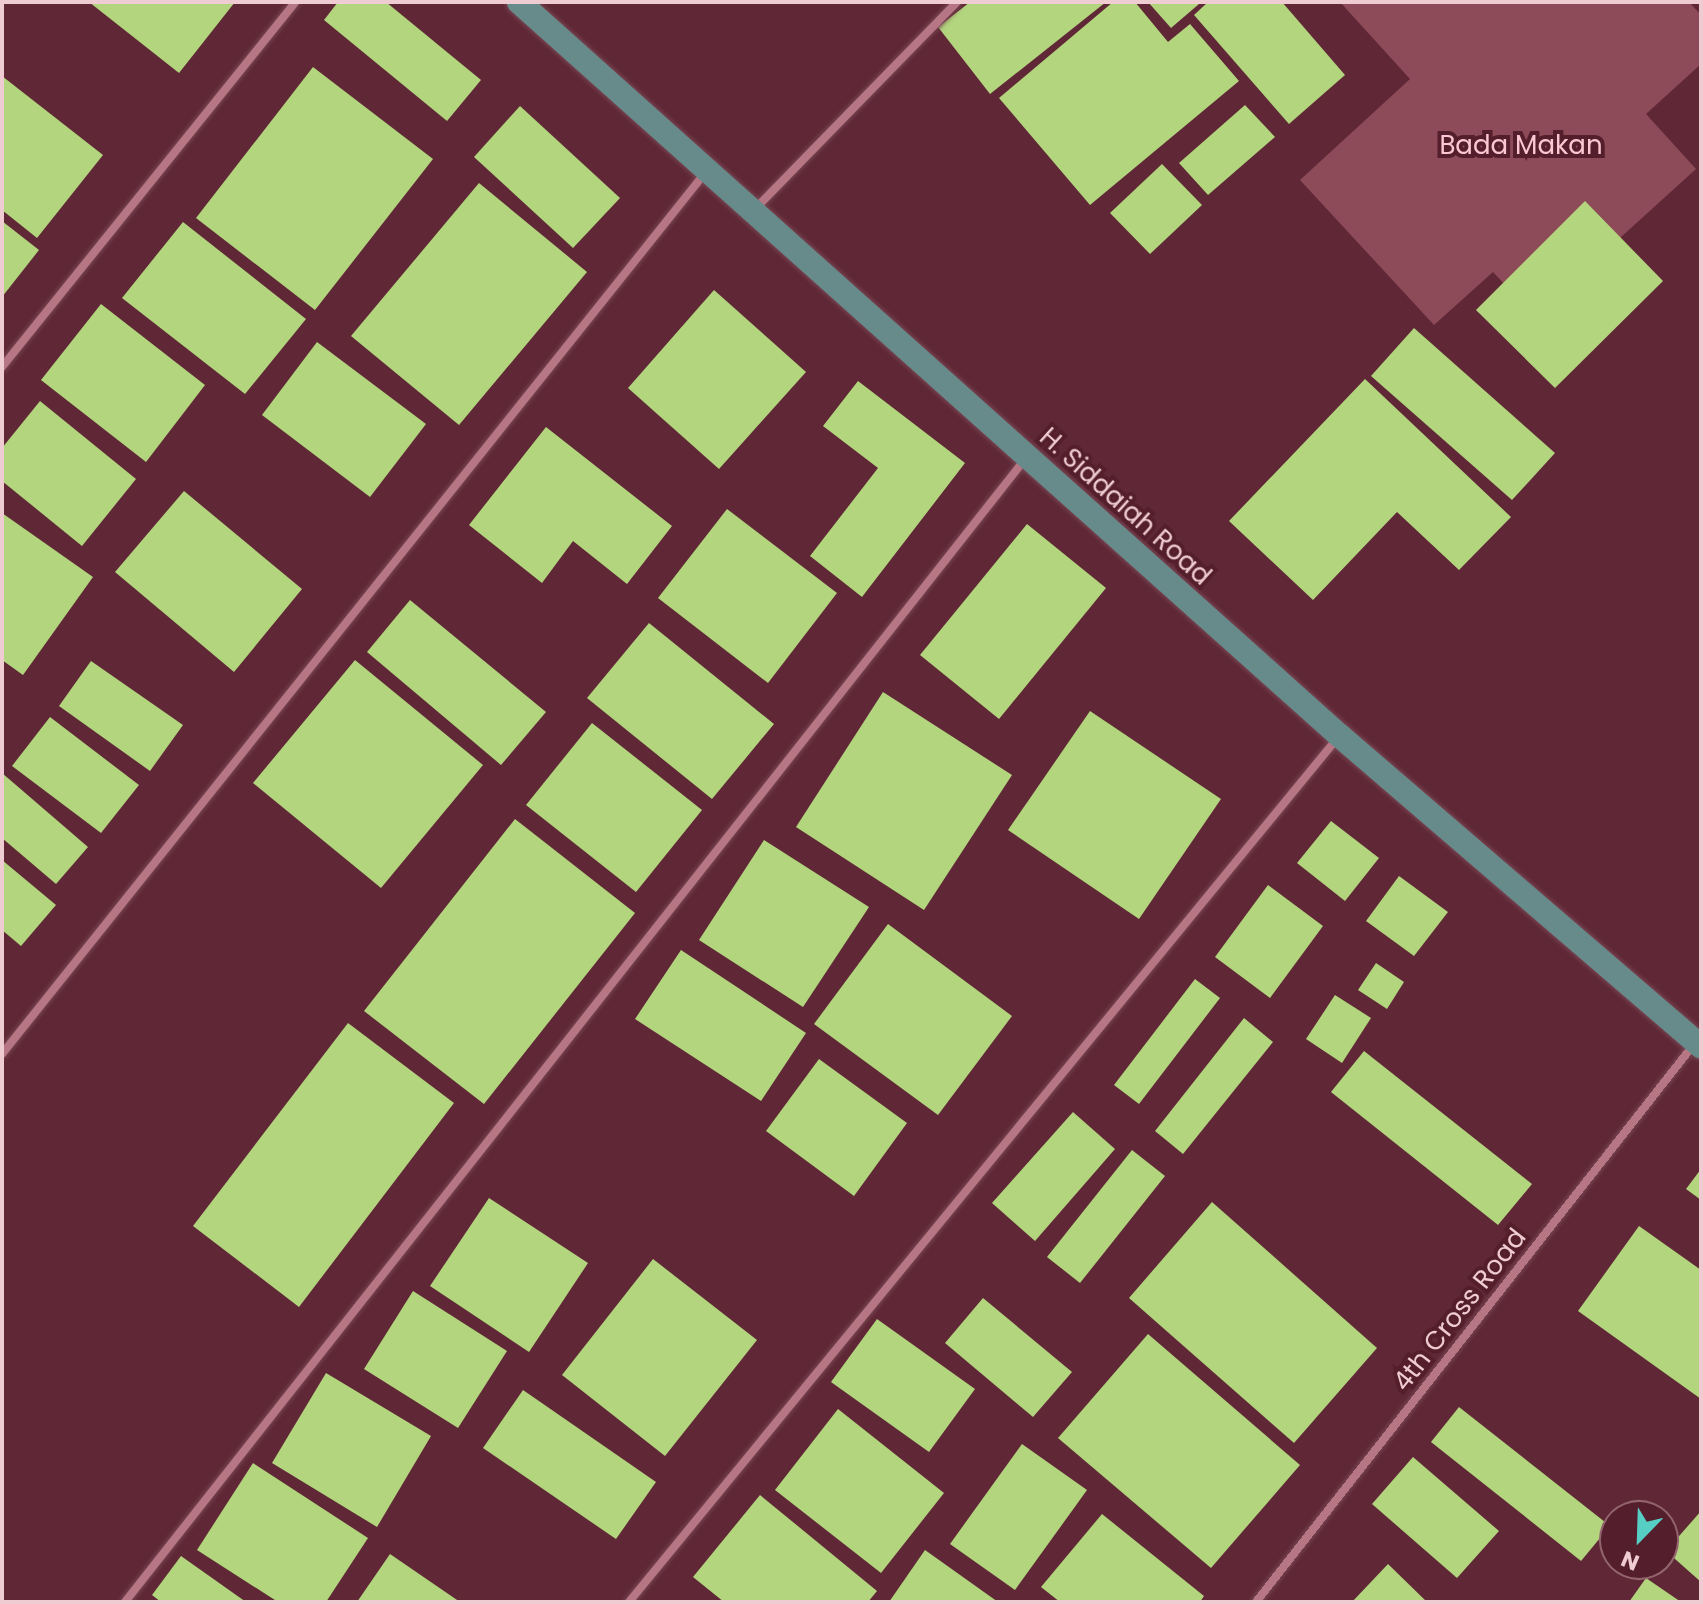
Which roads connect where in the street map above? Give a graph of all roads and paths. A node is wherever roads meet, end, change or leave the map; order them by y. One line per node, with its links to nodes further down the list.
1 (295, 2): 6 (street)
2 (519, 2): 4 (main road, H. Siddaiah Road)
3 (957, 2): 5 (street)
4 (705, 172): 5 (main road, H. Siddaiah Road); 10 (street)
5 (751, 212): 7 (main road, H. Siddaiah Road)
6 (2, 367)
7 (1027, 457): 8 (main road, H. Siddaiah Road); 11 (street)
8 (1340, 736): 9 (main road, H. Siddaiah Road); 12 (street)
9 (1698, 1044): 13 (street, 4th Cross Road)
10 (2, 1054)
11 (125, 1602)
12 (629, 1602)
13 (1256, 1602)

